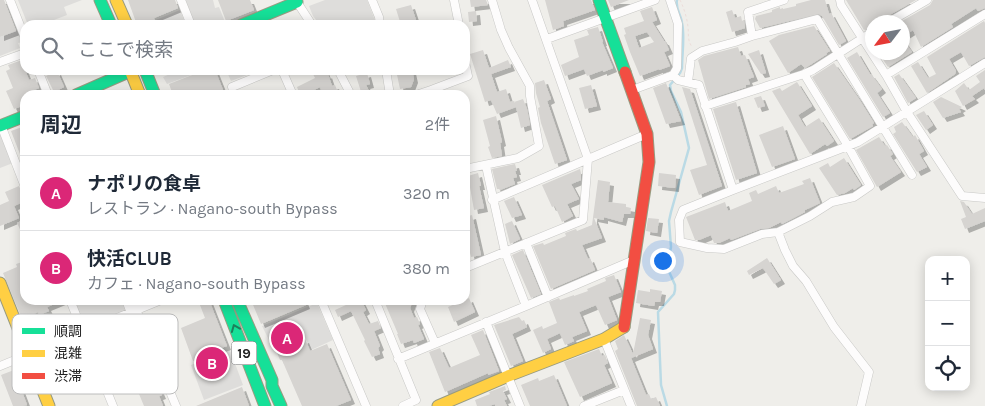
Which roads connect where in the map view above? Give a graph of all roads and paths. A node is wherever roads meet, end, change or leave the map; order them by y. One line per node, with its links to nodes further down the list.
1 (10, 0): 27 (street)
2 (100, 0): 20 (main road)
3 (116, 0): 21 (main road)
4 (181, 0): 22 (street)
5 (372, 0): 25 (street)
6 (454, 0): 26 (street)
7 (492, 0): 68 (street)
8 (532, 0): 30 (street)
9 (599, 0): 19 (main road)
10 (655, 0): 19 (street)
11 (670, 0): 48 (street)
12 (680, 0): 32 (path)
13 (784, 0): 28 (street)
14 (840, 0): 31 (street)
15 (927, 0): 18 (street)
16 (297, 1): 23 (main road); 24 (street)
17 (985, 14): 47 (street)
18 (901, 15)
19 (605, 18): 30 (street); 59 (main road)
20 (109, 20)
21 (125, 20)
22 (189, 20)
23 (253, 20)
24 (309, 20)
25 (379, 20)
26 (457, 20)
27 (20, 25)
28 (752, 36): 32 (street); 33 (street)
29 (865, 37): 31 (street)
30 (547, 39): 67 (street)
31 (862, 39): 33 (street); 47 (street)
32 (702, 51): 49 (street)
33 (838, 54): 37 (street); 64 (street)
34 (20, 55): 35 (street)
35 (0, 62)
36 (985, 63): 61 (street)
37 (804, 74): 60 (street); 66 (street)
38 (40, 75): 50 (street)
39 (120, 75): 51 (main road)
40 (133, 75): 52 (main road)
41 (147, 75): 53 (main road)
42 (261, 75): 54 (street)
43 (284, 75): 55 (street)
44 (341, 75): 56 (street)
45 (387, 75): 57 (street)
46 (468, 75): 58 (street)
47 (886, 75): 61 (street)
48 (676, 77): 49 (street); 59 (street)
49 (688, 82): 60 (street)
50 (46, 90)
51 (87, 90)
52 (138, 90)
53 (153, 90)
54 (233, 90)
55 (291, 90)
56 (348, 90)
57 (389, 90)
58 (436, 90)
59 (632, 90): 65 (main road)
60 (705, 106): 72 (street)
61 (907, 112): 64 (street); 73 (street)
62 (20, 118): 63 (main road)
63 (1, 126): 70 (street)
64 (883, 127): 66 (street); 71 (street)
65 (647, 134): 67 (street); 78 (main road)
66 (848, 146): 72 (street); 75 (street)
67 (588, 159): 74 (street); 76 (street)
68 (486, 166): 69 (street); 74 (street)
69 (470, 168)
70 (20, 172)
71 (912, 175)
72 (733, 190): 75 (street)
73 (985, 198)
74 (492, 200): 77 (street)
75 (778, 232): 120 (street)
76 (526, 243): 77 (street); 81 (street)
77 (504, 252): 79 (street); 90 (street)
78 (634, 260): 81 (street); 96 (main road)
79 (470, 266)
80 (0, 283): 92 (main road)
81 (548, 297): 90 (street)
82 (130, 305): 91 (street)
83 (133, 305): 91 (street)
84 (149, 305): 91 (street)
85 (226, 305): 111 (main road, 19, one-way to 85)
86 (239, 305): 102 (main road, 19)
87 (323, 305): 114 (street)
88 (378, 305): 98 (street)
89 (421, 305): 97 (street)
90 (526, 306): 95 (street)
91 (134, 311): 93 (street); 94 (street)
92 (12, 314)
93 (127, 314)
94 (135, 314)
95 (486, 322): 97 (street); 101 (street)
96 (604, 339): 101 (main road); 103 (street)
97 (435, 343): 98 (street)
98 (398, 359): 115 (street)
99 (12, 361): 100 (street)
100 (0, 366)
101 (508, 376): 107 (main road); 117 (street)
102 (272, 380): 112 (main road, 19); 113 (main road, 19)
103 (624, 390): 118 (street); 119 (street)
104 (44, 394): 108 (main road)
105 (108, 394): 109 (street)
106 (171, 394): 110 (street)
107 (463, 401): 116 (main road)
108 (49, 406)
109 (113, 406)
110 (176, 406)
111 (265, 406)
112 (281, 406)
113 (286, 406)
114 (366, 406)
115 (403, 406)
116 (438, 406)
117 (520, 406)
118 (584, 406)
119 (631, 406)
120 (861, 406)

